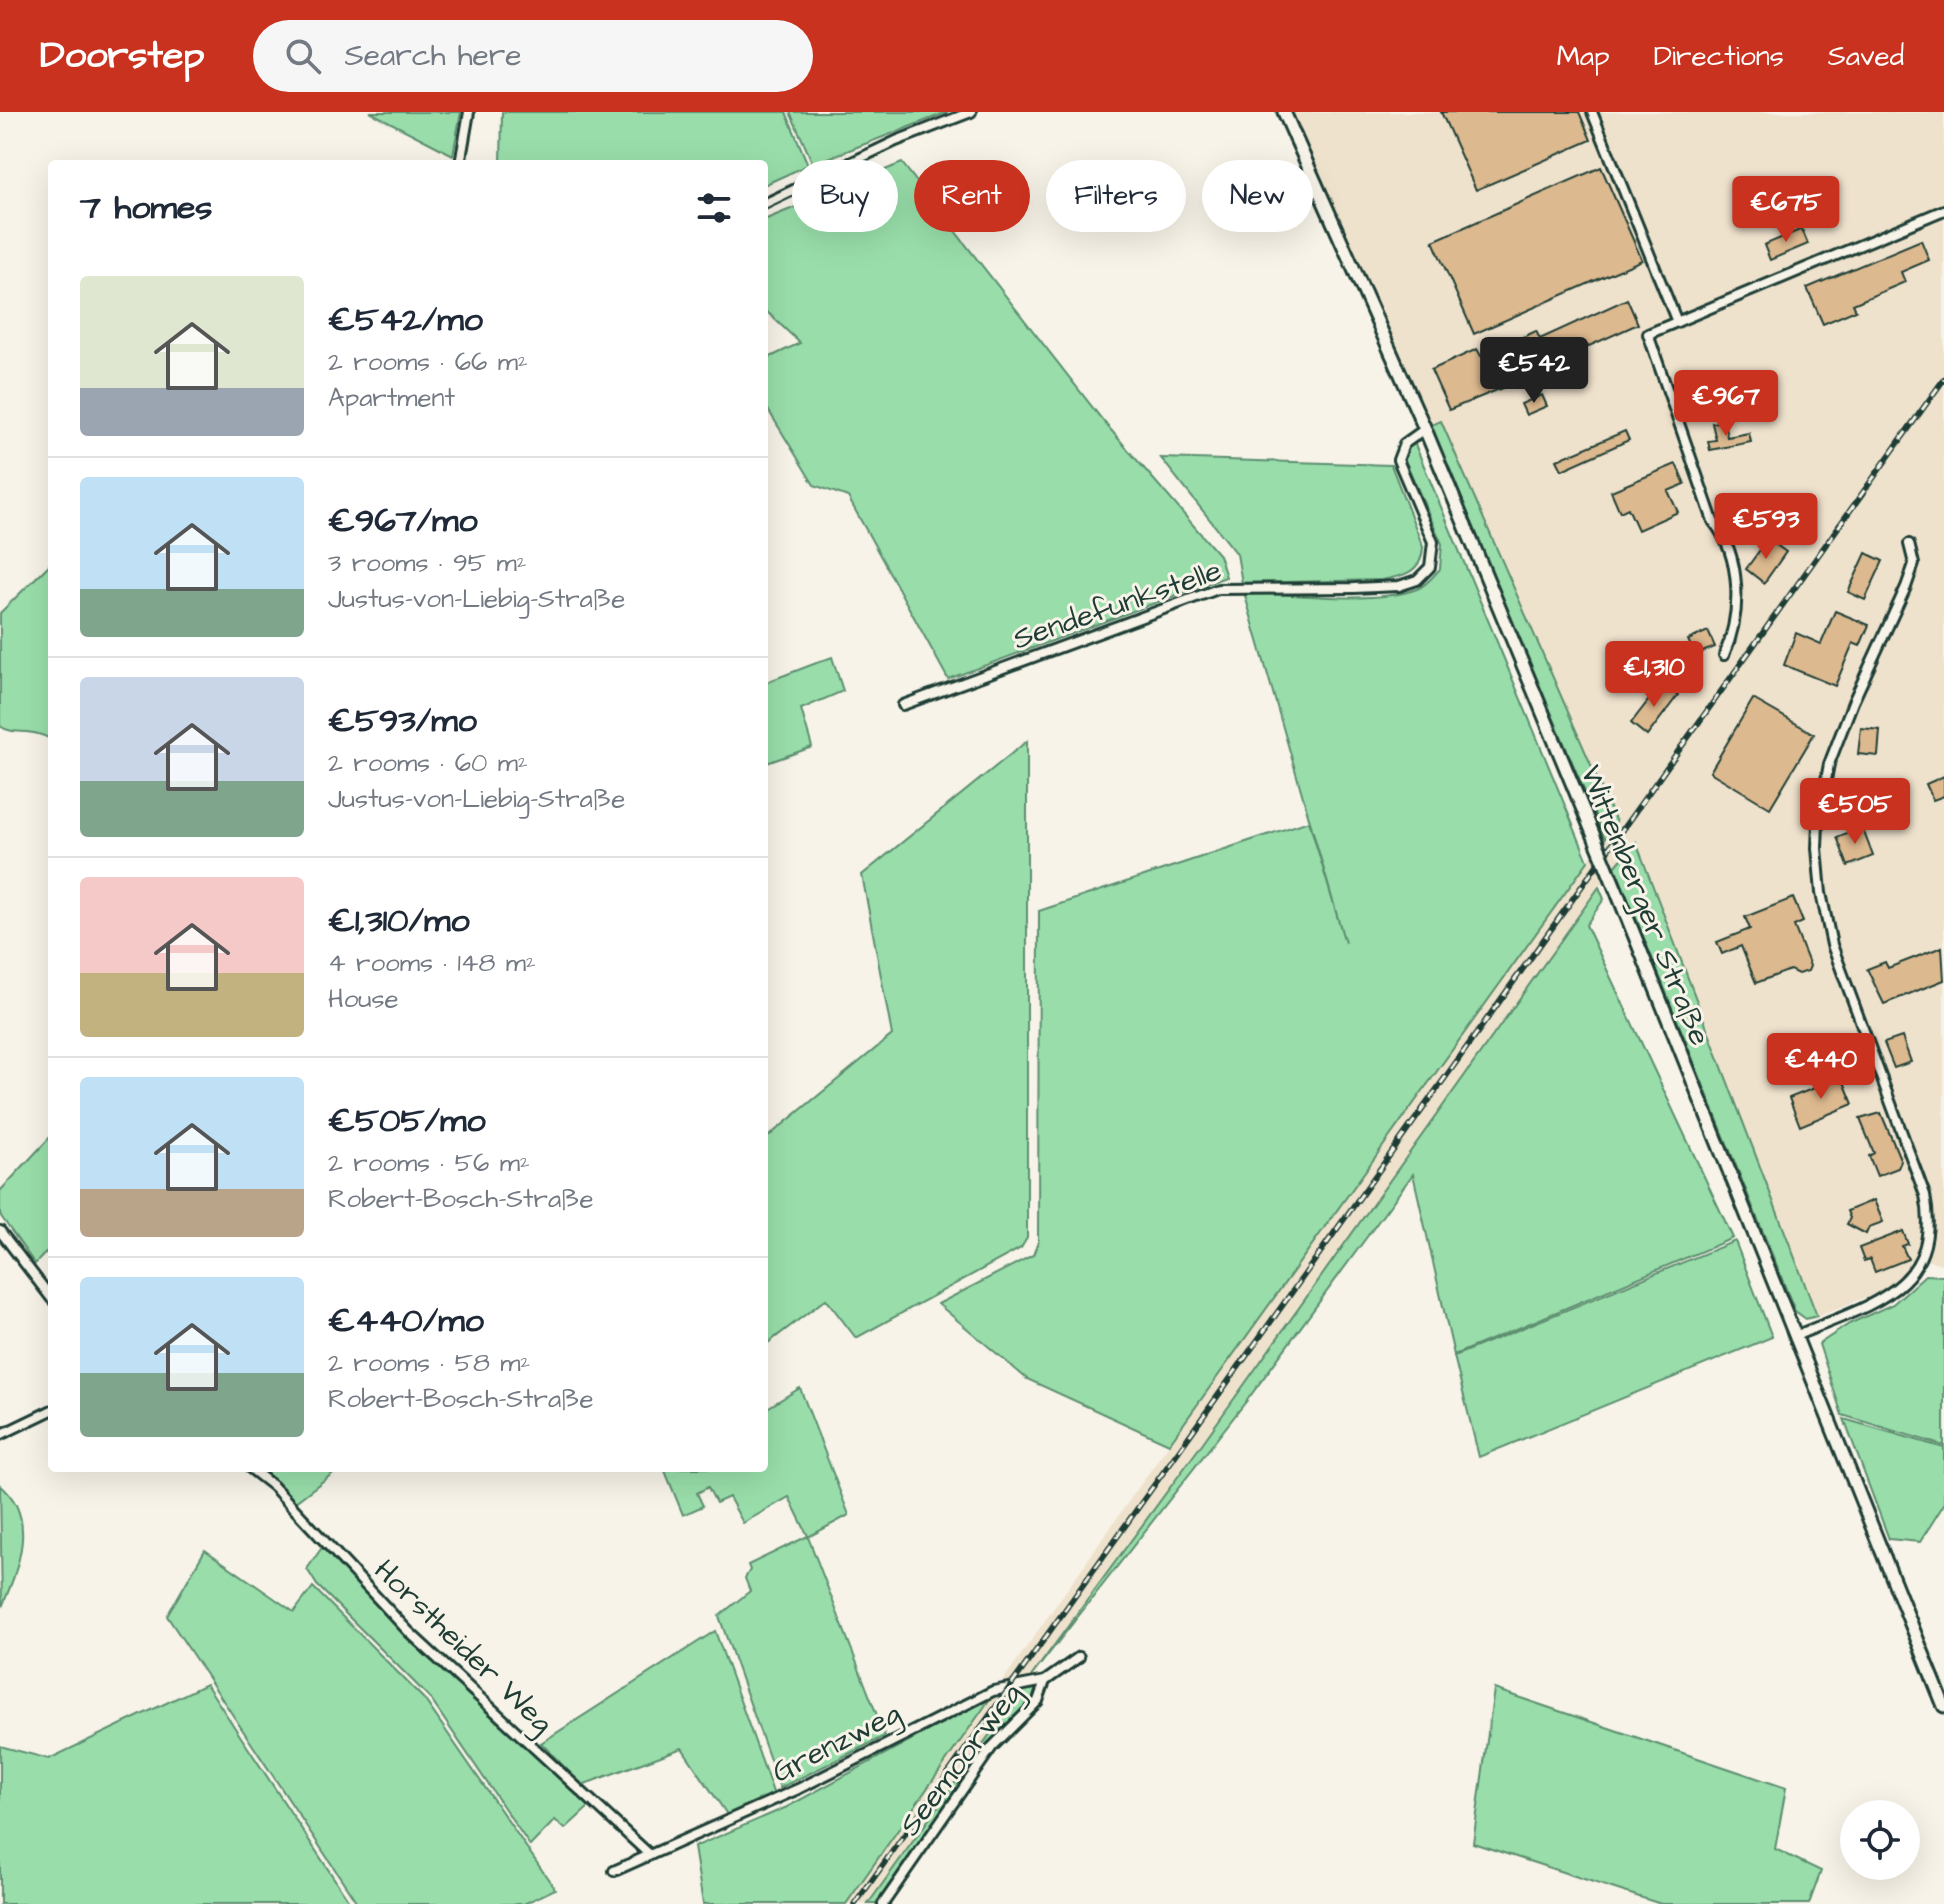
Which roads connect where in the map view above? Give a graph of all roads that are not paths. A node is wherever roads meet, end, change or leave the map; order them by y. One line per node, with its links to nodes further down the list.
1 (469, 112): 5 (street)
2 (971, 112): 6 (street)
3 (1284, 112): 9 (main road, Wittenberger Straße)
4 (1592, 112): 8 (street)
5 (461, 160)
6 (768, 202)
7 (1944, 210): 8 (street)
8 (1677, 322): 11 (street)
9 (1425, 429): 12 (street, Sendefunkstelle); 15 (main road, Wittenberger Straße, bridge)
10 (1909, 544): 15 (street)
11 (1724, 655)
12 (903, 705)
13 (0, 1231): 14 (street)
14 (48, 1294)
15 (1795, 1336): 21 (main road, Wittenberger Straße)
16 (48, 1412): 17 (street)
17 (0, 1435)
18 (255, 1472): 22 (street, Horstheider Weg)
19 (1079, 1657): 20 (street, Grenzweg)
20 (1045, 1681): 22 (street, Grenzweg); 24 (street, Seemoorweg)
21 (1944, 1706)
22 (650, 1855): 23 (street, Grenzweg)
23 (614, 1871)
24 (883, 1904)

